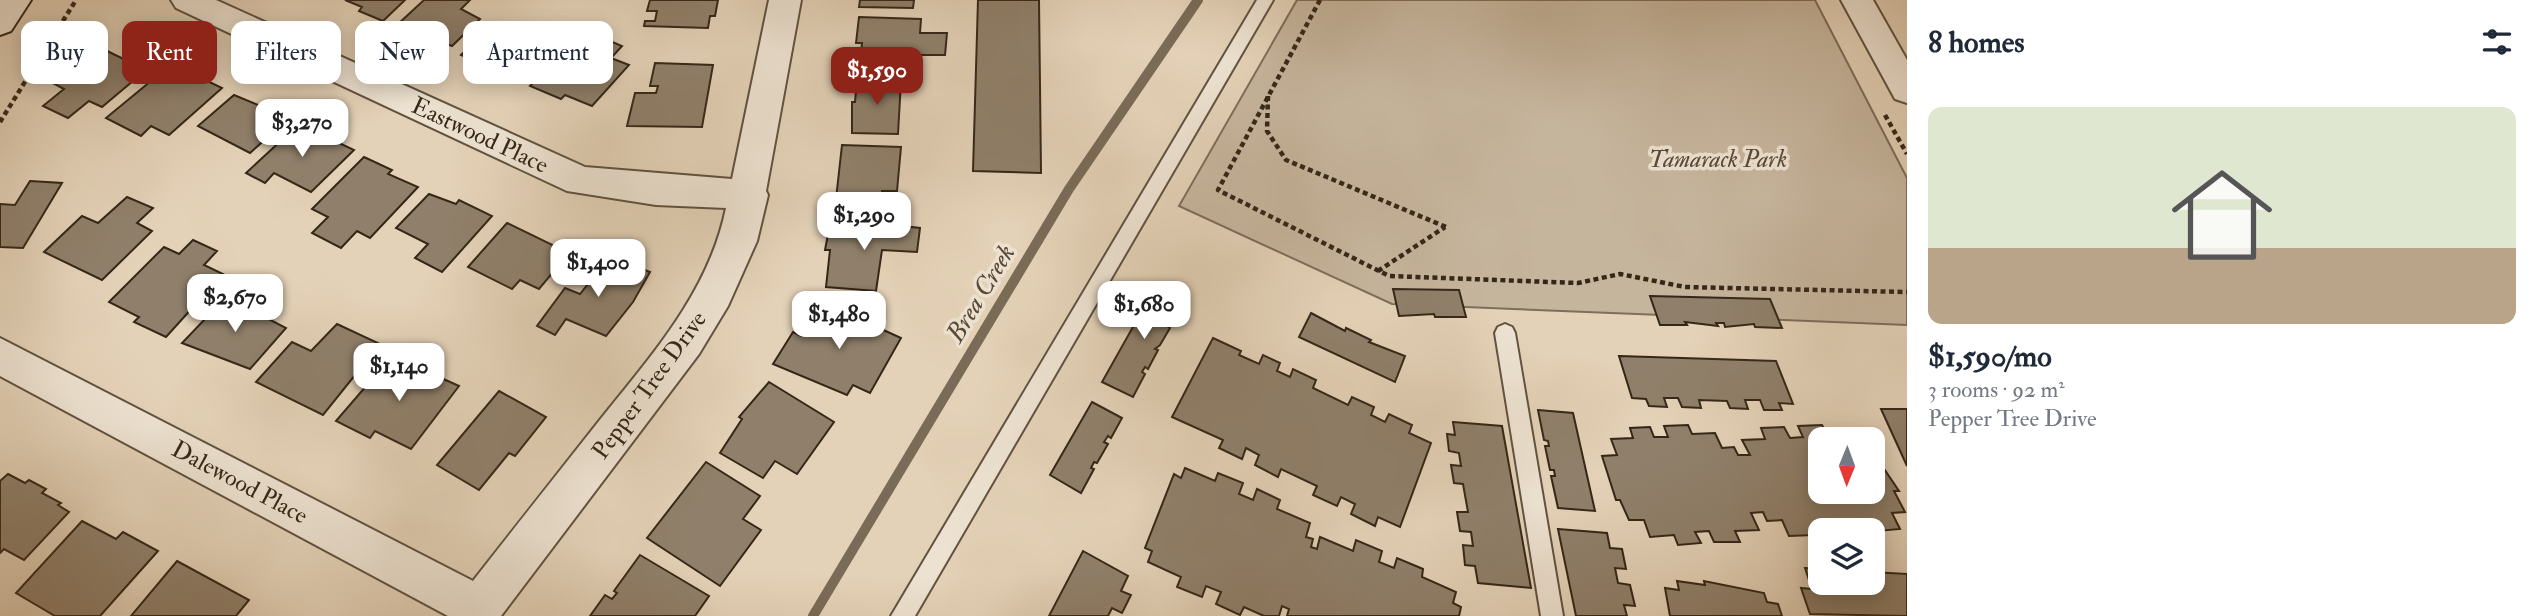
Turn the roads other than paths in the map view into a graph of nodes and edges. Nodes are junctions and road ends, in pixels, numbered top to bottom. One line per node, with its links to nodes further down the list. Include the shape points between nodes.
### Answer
1 (15, 0): 6 (street)
2 (187, 0): 8 (street, Eastwood Place, via 580,181)
3 (785, 0): 8 (street, Pepper Tree Drive)
4 (1265, 0): 12 (lane)
5 (1857, 0): 7 (street)
6 (0, 23)
7 (1907, 90)
8 (750, 195): 11 (street, Pepper Tree Drive, via 738,241 685,342)
9 (1505, 333): 13 (lane)
10 (0, 356): 11 (street, Dalewood Place)
11 (476, 612)
12 (901, 616)
13 (1552, 616)

